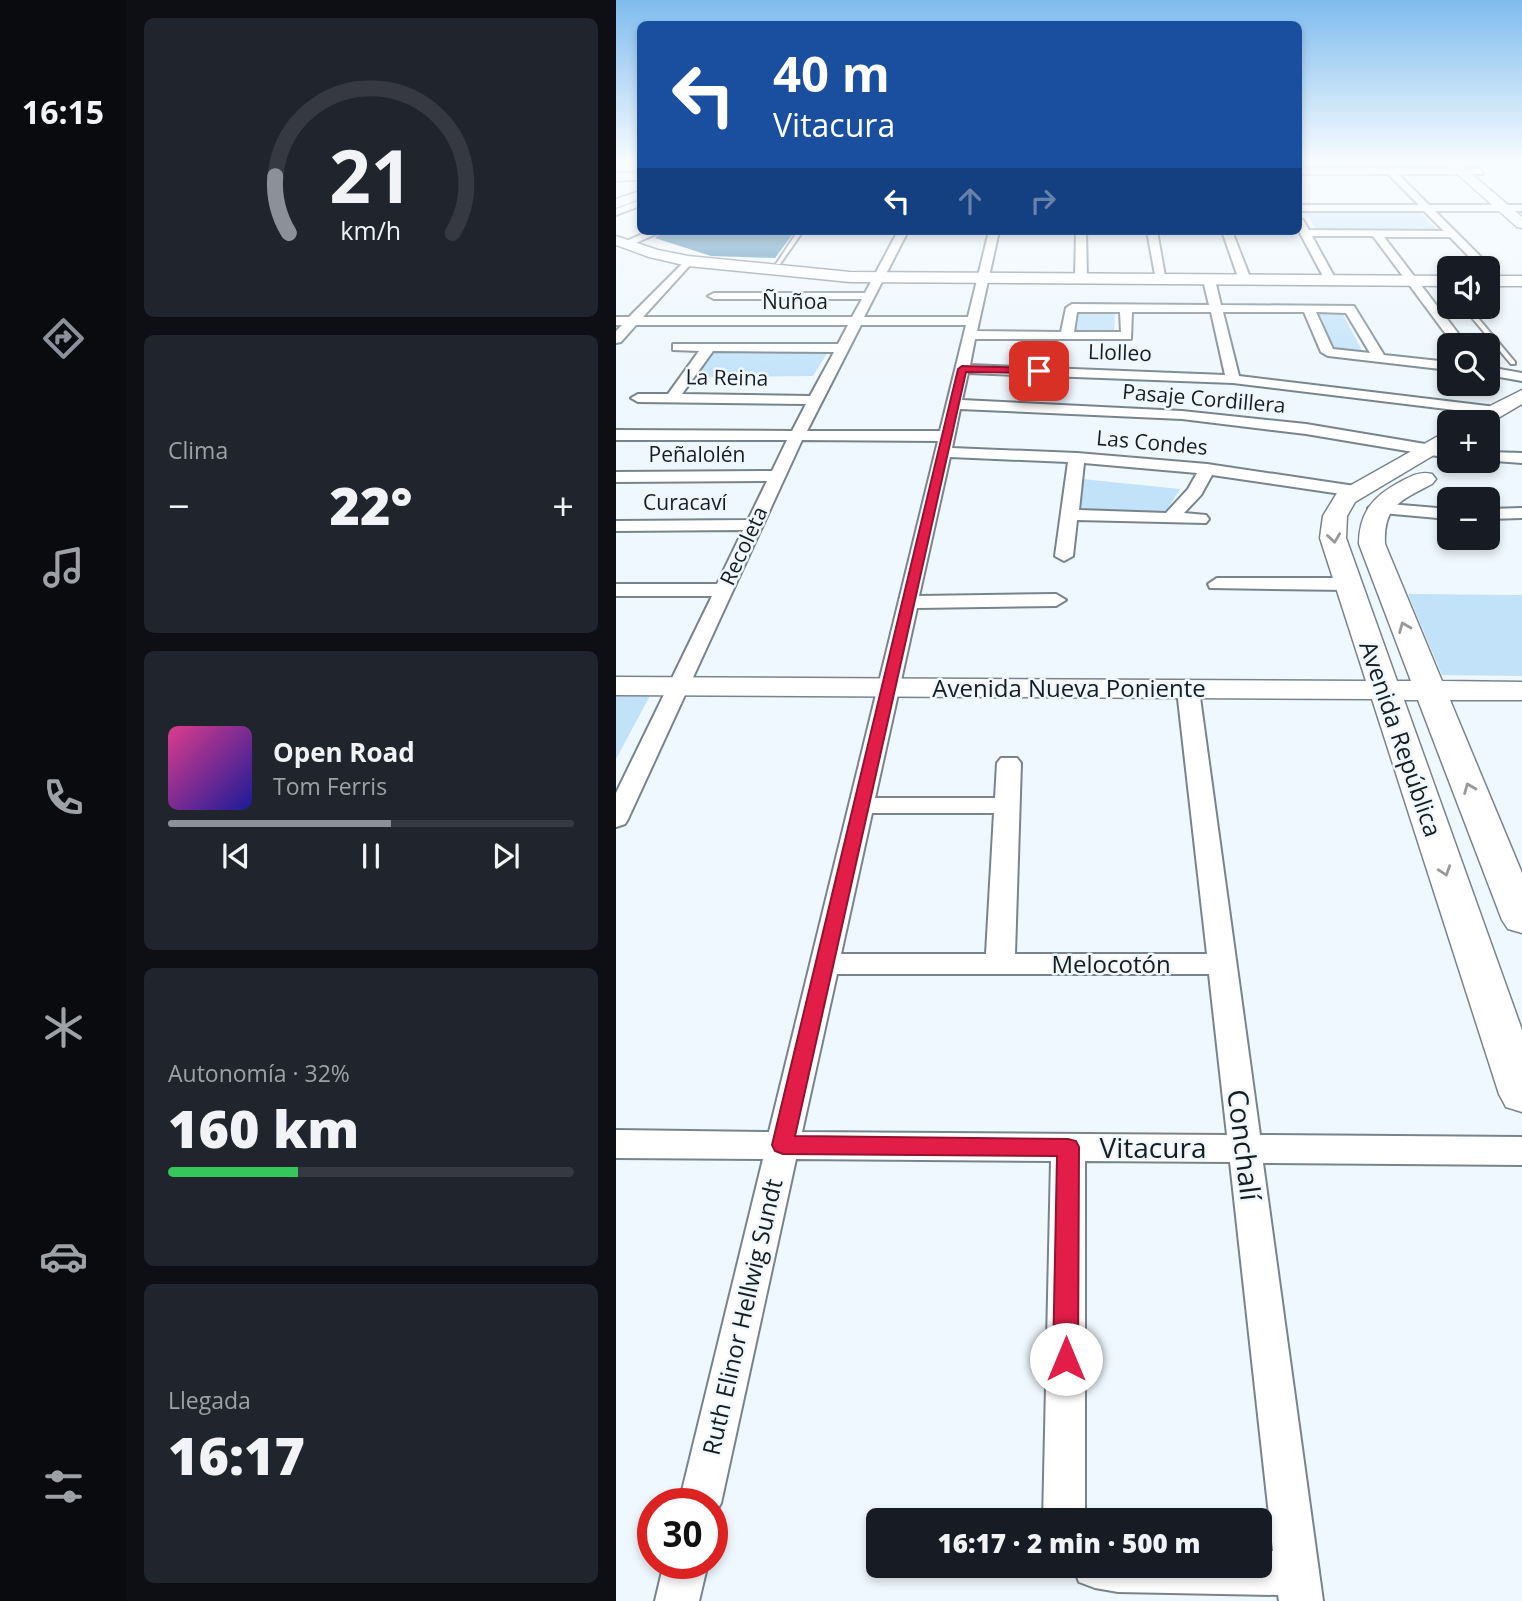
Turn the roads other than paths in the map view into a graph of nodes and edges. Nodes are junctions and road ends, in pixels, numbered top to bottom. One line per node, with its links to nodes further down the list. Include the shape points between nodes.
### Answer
1 (796, 238): 13 (lane)
2 (900, 238): 15 (street, Recoleta)
3 (992, 238): 16 (street, Ruth Elinor Hellwig Sundt)
4 (1081, 238): 17 (street)
5 (1153, 238): 18 (street)
6 (1229, 238): 20 (street)
7 (1308, 238): 21 (street)
8 (1380, 238): 22 (street)
9 (1456, 238): 11 (street)
10 (619, 240): 12 (street)
11 (1473, 256)
12 (688, 261): 15 (street); 32 (street)
13 (778, 263)
14 (1500, 277): 23 (street)
15 (880, 278): 16 (street); 26 (street, Recoleta)
16 (983, 280): 17 (street); 34 (street, Ruth Elinor Hellwig Sundt)
17 (1081, 280): 18 (street)
18 (1162, 280): 19 (street)
19 (1209, 280): 20 (street); 28 (street)
20 (1245, 280): 21 (street)
21 (1330, 280): 22 (street)
22 (1411, 280): 24 (street); 35 (street)
23 (1522, 281)
24 (1437, 282)
25 (714, 296): 26 (street)
26 (869, 296): 33 (street, Recoleta)
27 (1126, 309): 28 (street); 36 (street, via 1072,309); 36 (street, Ñuñoa, via 1126,336)
28 (1215, 309): 29 (street); 47 (street)
29 (1308, 309): 41 (street, via 1350,309); 41 (street, via 1328,352)
30 (1476, 319): 42 (lane)
31 (616, 321): 32 (street, Ñuñoa)
32 (632, 321): 33 (street, Ñuñoa); 37 (street)
33 (857, 321): 34 (street, Ñuñoa); 40 (street, Recoleta)
34 (972, 328): 36 (street, Ñuñoa); 44 (street, Ruth Elinor Hellwig Sundt)
35 (1452, 333)
36 (1067, 335)
37 (616, 339)
38 (678, 347): 39 (street)
39 (709, 347): 40 (street); 51 (street)
40 (843, 348): 52 (street, Recoleta)
41 (1379, 357): 43 (street)
42 (1513, 363)
43 (1437, 364)
44 (962, 369): 47 (street, Llolleo); 53 (street, Ruth Elinor Hellwig Sundt)
45 (1500, 373): 46 (street)
46 (1522, 377)
47 (1233, 379): 48 (street, Llolleo)
48 (1328, 390): 54 (street, Llolleo); 56 (street)
49 (1522, 396): 55 (street)
50 (638, 398): 51 (street, La Reina)
51 (672, 398): 52 (street, La Reina)
52 (815, 400): 58 (street, Recoleta)
53 (954, 404): 56 (street, Pasaje Cordillera); 59 (street, Ruth Elinor Hellwig Sundt)
54 (1488, 410)
55 (1498, 410)
56 (1311, 419): 60 (street, Pasaje Cordillera)
57 (616, 435): 58 (street, Las Condes)
58 (797, 435): 59 (street, Las Condes); 67 (street, Recoleta)
59 (945, 444): 63 (street, Las Condes); 85 (street, Ruth Elinor Hellwig Sundt)
60 (1437, 445)
61 (1437, 449): 69 (street, Avenida República)
62 (1500, 457): 64 (street)
63 (1077, 458): 65 (street, Las Condes); 74 (street)
64 (1522, 458)
65 (1207, 469): 69 (street, Las Condes); 75 (street)
66 (1437, 472): 70 (street)
67 (778, 476): 68 (street, Peñalolén); 77 (street, Recoleta)
68 (616, 477)
69 (1355, 491): 81 (street, Avenida República, one-way to 81, via 1339,507 1332,527)
70 (1377, 508): 71 (street); 91 (street, Avenida República, one-way to 70, via 1372,544)
71 (1437, 513)
72 (1522, 513): 73 (street)
73 (1500, 514)
74 (1069, 515): 75 (street); 79 (street)
75 (1171, 518): 76 (street)
76 (1200, 519)
77 (755, 525): 78 (street, Curacaví); 83 (street, Recoleta)
78 (616, 526)
79 (1063, 556)
80 (1217, 584): 81 (street)
81 (1347, 584): 90 (street, Avenida República)
82 (616, 590): 83 (street)
83 (724, 590): 87 (street, Recoleta)
84 (1056, 600): 85 (street)
85 (908, 602): 88 (street, Ruth Elinor Hellwig Sundt)
86 (616, 686): 87 (street, Avenida Nueva Poniente)
87 (678, 687): 88 (street, Avenida Nueva Poniente); 96 (street, Recoleta)
88 (888, 688): 89 (street, Avenida Nueva Poniente); 95 (street, Ruth Elinor Hellwig Sundt)
89 (1188, 690): 90 (street, Avenida Nueva Poniente); 99 (street, Conchalí)
90 (1383, 690): 91 (street, Avenida Nueva Poniente); 101 (street, Avenida República, one-way to 101)
91 (1429, 691): 92 (street, Avenida Nueva Poniente); 97 (street, Avenida República, one-way to 91)
92 (1522, 691)
93 (1009, 763): 94 (street)
94 (1006, 805): 95 (street); 100 (street)
95 (861, 806): 98 (street, Ruth Elinor Hellwig Sundt)
96 (616, 819)
97 (1522, 920)
98 (824, 964): 100 (street, Melocotón); 103 (street, Ruth Elinor Hellwig Sundt)
99 (1222, 964): 100 (street, Melocotón); 105 (street, Conchalí)
100 (1000, 965)
101 (1522, 1094)
102 (616, 1144): 103 (street, Vitacura)
103 (783, 1145): 104 (street, Vitacura); 107 (street, Ruth Elinor Hellwig Sundt)
104 (1068, 1147): 105 (street, Vitacura); 108 (street)
105 (1245, 1149): 106 (street, Vitacura); 111 (street, Conchalí)
106 (1522, 1151)
107 (703, 1488)
108 (1064, 1508)
109 (1203, 1578): 111 (street)
110 (682, 1579): 112 (street)
111 (1299, 1587)
112 (677, 1601)

